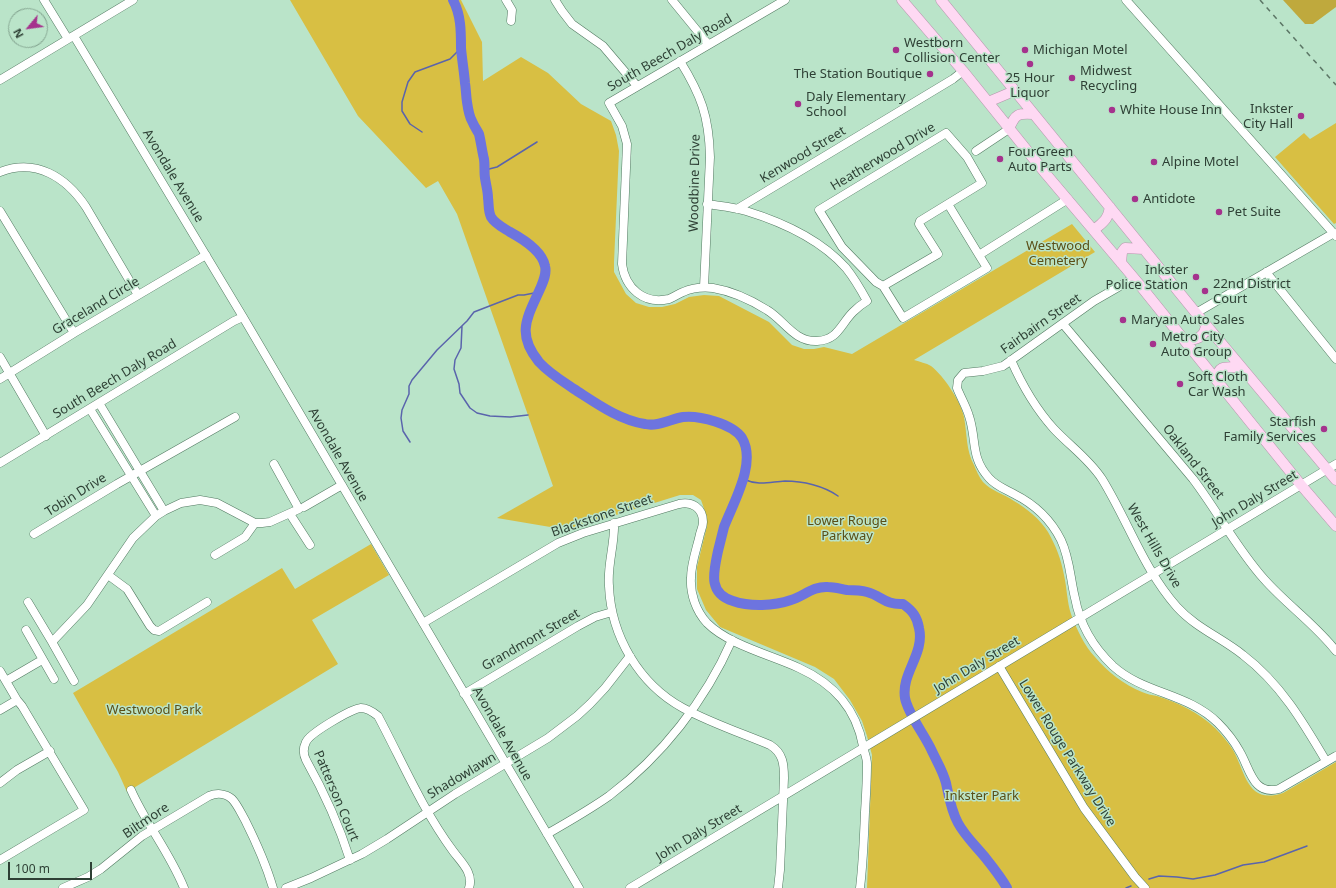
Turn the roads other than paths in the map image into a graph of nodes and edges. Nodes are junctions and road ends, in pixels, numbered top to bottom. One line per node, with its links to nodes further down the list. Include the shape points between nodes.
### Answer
1 (44, 0): 12 (street, Avondale Avenue)
2 (133, 0): 12 (street)
3 (506, 0): 11 (street, via 512,10)
4 (555, 0): 17 (street, via 572,24 604,46)
5 (672, 0): 13 (street)
6 (785, 0): 10 (street, South Beech Daly Road)
7 (902, 0): 15 (main road)
8 (941, 0): 18 (main road)
9 (1126, 0): 31 (street)
10 (773, 3): 13 (street, South Beech Daly Road)
11 (511, 21)
12 (71, 38): 16 (street); 33 (street, Avondale Avenue)
13 (708, 44): 14 (street, South Beech Daly Road)
14 (680, 61): 17 (street, South Beech Daly Road); 25 (street, Woodbine Drive, via 699,95 708,124 710,157)
15 (964, 71): 19 (main road); 28 (street, Kenwood Street)
16 (0, 80)
17 (637, 86): 39 (street, South Beech Daly Road, via 609,103 622,126 627,144 623,272 637,293 656,300)
18 (1014, 91): 19 (main road); 20 (main road)
19 (988, 102): 21 (main road)
20 (1033, 114): 21 (main road, via 1019,114 1013,119); 27 (main road)
21 (1009, 129): 22 (street); 24 (main road)
22 (976, 152)
23 (0, 172): 40 (street, via 29,167 50,173 68,185 86,206)
24 (1068, 199): 30 (main road); 34 (street)
25 (707, 204): 28 (street); 39 (street, Woodbine Drive)
26 (948, 204): 34 (street); 38 (street, Heatherwood Drive, via 919,224 938,254); 38 (street, Heatherwood Drive, via 982,183 967,157 946,133 819,210 845,250)
27 (1110, 207): 30 (main road, via 1106,220); 32 (main road)
28 (737, 209): 39 (street, via 780,224 819,245 846,268 868,301 852,312 834,336 811,341 796,336 776,316 756,304 726,292)
29 (0, 210): 45 (street)
30 (1094, 230): 35 (main road)
31 (1335, 235): 36 (street)
32 (1144, 249): 35 (main road, via 1125,248); 41 (main road)
33 (206, 255): 40 (street, Graceland Circle); 42 (street, Avondale Avenue)
34 (979, 255): 38 (street, Heatherwood Drive, via 987,268 903,318)
35 (1121, 263): 37 (main road)
36 (1266, 272): 41 (street); 48 (street)
37 (1134, 278): 43 (street, Fairbairn Street); 46 (main road)
38 (883, 286)
39 (704, 288)
40 (138, 295): 45 (street, Graceland Circle)
41 (1196, 313): 44 (main road)
42 (243, 316): 54 (street, South Beech Daly Road); 64 (street, Avondale Avenue)
43 (1063, 324): 49 (street, Fairbairn Street); 73 (street, Oakland Street, via 1193,479)
44 (1206, 325): 46 (main road, via 1201,337); 50 (main road)
45 (74, 333): 51 (street, Graceland Circle)
46 (1184, 340): 53 (main road)
47 (0, 357): 51 (street)
48 (1336, 359)
49 (1011, 360): 77 (street, West Hills Drive, via 1038,410 1102,479); 82 (street, Fairbairn Street, via 1003,366 964,373 957,383 957,388 969,416 975,455 989,479 1031,504 1055,529 1068,560)
50 (1242, 368): 53 (main road, via 1223,368 1219,373); 60 (main road)
51 (10, 373): 52 (street, Graceland Circle); 57 (street)
52 (0, 379)
53 (1219, 384): 65 (main road)
54 (99, 403): 55 (street, South Beech Daly Road); 61 (street)
55 (90, 409): 57 (street, South Beech Daly Road); 62 (street)
56 (235, 417): 61 (street, Tobin Drive)
57 (46, 436): 58 (street, South Beech Daly Road)
58 (0, 463)
59 (274, 464): 68 (street, via 299,509)
60 (1332, 466): 63 (main road); 65 (street, John Daly Street)
61 (140, 471): 62 (street, Tobin Drive); 67 (street)
62 (131, 476): 69 (street); 74 (street, Tobin Drive)
63 (1336, 480)
64 (342, 485): 66 (street); 83 (street, Avondale Avenue)
65 (1301, 485): 72 (main road); 73 (street, John Daly Street)
66 (304, 506)
67 (164, 511): 69 (street); 70 (street, via 190,500 204,500 217,503)
68 (290, 514): 70 (street, via 270,522); 75 (street)
69 (156, 516): 78 (street, via 133,538)
70 (255, 523): 76 (street, via 245,536)
71 (614, 523): 81 (street, via 608,574); 83 (street, Blackstone Street, via 547,548); 85 (street, Blackstone Street, via 683,503 698,508 703,520 691,572 693,597 707,622)
72 (1336, 526)
73 (1228, 529): 77 (street, John Daly Street); 87 (street, Oakland Street, via 1264,580)
74 (34, 534)
75 (310, 545)
76 (215, 555)
77 (1154, 574): 82 (street, John Daly Street); 102 (street, West Hills Drive, via 1185,615 1243,654 1272,681 1294,709)
78 (108, 575): 80 (street, via 127,589 154,630 159,631); 86 (street, via 87,605)
79 (28, 602): 86 (street)
80 (207, 602)
81 (612, 612): 88 (street); 95 (street, Grandmont Street, via 578,626)
82 (1080, 618): 90 (street, John Daly Street); 102 (street, via 1095,646 1120,672 1144,686 1190,703 1217,722 1235,744 1253,780 1260,787 1269,790 1279,789)
83 (423, 623): 95 (street, Avondale Avenue)
84 (26, 630): 89 (street)
85 (732, 640): 98 (street, via 714,676); 99 (street, via 800,668 833,689 853,714 860,730)
86 (52, 642): 94 (street)
87 (1336, 650)
88 (630, 656): 98 (street, via 642,674 657,689); 103 (street, Shadowlawn, via 605,688 577,716 548,738)
89 (42, 660): 92 (street); 93 (street)
90 (999, 666): 99 (street, John Daly Street); 121 (street, Lower Rouge Parkway Drive, via 1084,808)
91 (0, 671): 93 (street)
92 (54, 680)
93 (6, 681): 96 (street)
94 (74, 681)
95 (464, 694): 103 (street, Avondale Avenue)
96 (17, 700): 97 (street); 100 (street)
97 (0, 710)
98 (691, 711): 106 (street, via 776,749 784,764); 109 (street, via 660,749 628,780 594,806)
99 (863, 747): 106 (street, John Daly Street); 120 (street, via 867,762 867,781)
100 (50, 751): 104 (street); 110 (street, via 84,810)
101 (1336, 756): 102 (street)
102 (1326, 762)
103 (505, 764): 107 (street, Shadowlawn); 109 (street, Avondale Avenue)
104 (0, 783)
105 (131, 790): 108 (street)
106 (783, 796): 118 (street, John Daly Street); 119 (street)
107 (428, 811): 111 (street, Shadowlawn); 111 (street, Patterson Court, via 378,716 374,713 361,708 351,711 311,735 305,744 304,756 334,816); 116 (street, Patterson Court, via 470,876)
108 (153, 829): 112 (street, Biltmore, via 101,869); 113 (street); 114 (street, Biltmore, via 209,796 225,795 234,801 246,823 265,863)
109 (547, 834): 117 (street, Avondale Avenue)
110 (0, 860)
111 (350, 860): 115 (street, Shadowlawn)
112 (63, 888)
113 (184, 888)
114 (273, 888)
115 (286, 888)
116 (469, 888)
117 (578, 888)
118 (630, 888)
119 (778, 888)
120 (860, 888)
121 (1145, 888)

